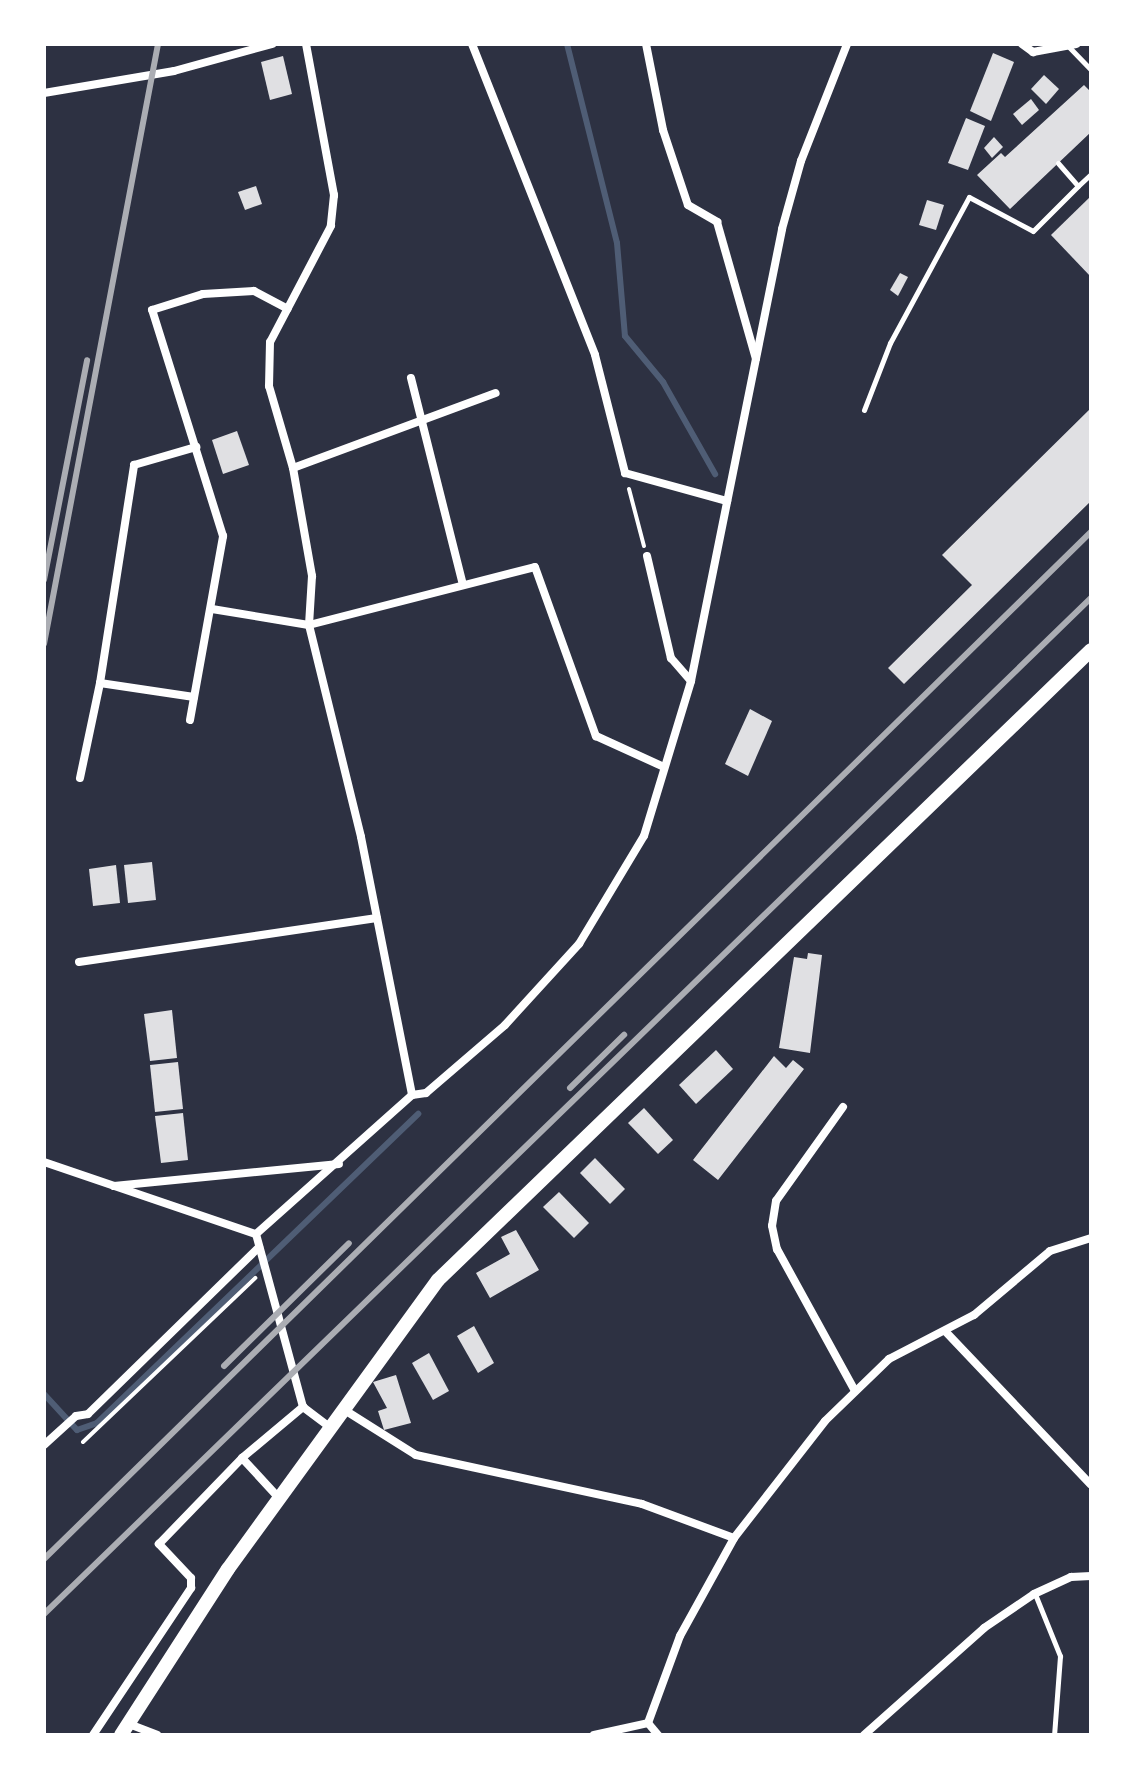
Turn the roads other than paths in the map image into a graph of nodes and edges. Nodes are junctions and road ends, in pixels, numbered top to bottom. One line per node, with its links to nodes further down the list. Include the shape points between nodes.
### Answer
1 (272, 44): 9 (street, via 174,71)
2 (306, 44): 13 (street, via 333,211 331,226)
3 (472, 44): 21 (street, via 595,355 625,473)
4 (646, 44): 14 (street, via 663,130 688,205 717,222)
5 (847, 44): 14 (street, via 801,161)
6 (1022, 44): 7 (street, via 1033,52)
7 (1073, 46): 8 (lane)
8 (1091, 70)
9 (44, 93)
10 (1058, 163): 12 (lane)
11 (1091, 174): 12 (lane)
12 (1078, 186): 17 (lane, via 1033,231 969,197 890,343)
13 (288, 309): 19 (street, via 254,291 203,294 152,310); 20 (street, via 270,342 269,386)
14 (756, 359): 21 (street)
15 (411, 378): 18 (street)
16 (496, 393): 18 (street)
17 (864, 410)
18 (420, 423): 20 (street); 23 (street)
19 (196, 447): 24 (street, via 223,536); 28 (street, via 134,465)
20 (293, 468): 25 (street, via 312,576)
21 (727, 501): 27 (street)
22 (647, 556): 27 (street, via 671,658)
23 (463, 585): 25 (street); 31 (street, via 535,567 596,736)
24 (212, 609): 25 (street); 29 (street)
25 (309, 625): 33 (street)
26 (1091, 650): 46 (street, via 438,1280)
27 (691, 681): 31 (street)
28 (100, 683): 29 (street); 32 (street)
29 (194, 697): 30 (street)
30 (190, 720)
31 (664, 767): 35 (street, via 644,836 579,944 505,1025 426,1093)
32 (80, 778)
33 (377, 918): 34 (street); 35 (street)
34 (79, 962)
35 (412, 1095): 38 (street)
36 (843, 1107): 44 (street, via 776,1201 772,1226 777,1249)
37 (44, 1162): 39 (street)
38 (340, 1164): 39 (street); 40 (street)
39 (114, 1186): 40 (street)
40 (256, 1234): 42 (street)
41 (1091, 1238): 43 (street, via 1050,1251 974,1315)
42 (259, 1247): 45 (street); 48 (street, via 88,1414 76,1416)
43 (945, 1331): 44 (street, via 889,1359); 50 (street)
44 (854, 1389): 52 (street)
45 (303, 1407): 47 (street); 49 (street)
46 (341, 1408): 47 (street); 52 (street, via 416,1455 642,1504)
47 (328, 1426): 51 (street)
48 (44, 1445)
49 (242, 1458): 51 (street); 57 (street, via 159,1544 191,1578 191,1588)
50 (1091, 1485)
51 (278, 1497): 56 (street)
52 (734, 1538): 55 (street, via 680,1636)
53 (1091, 1576): 54 (street, via 1071,1577)
54 (1034, 1594): 61 (street, via 925,1677); 62 (lane, via 1060,1656)
55 (648, 1723): 59 (street); 60 (street)
56 (125, 1730): 58 (street)
57 (93, 1735)
58 (157, 1735)
59 (594, 1735)
60 (658, 1735)
61 (864, 1735)
62 (1054, 1735)

